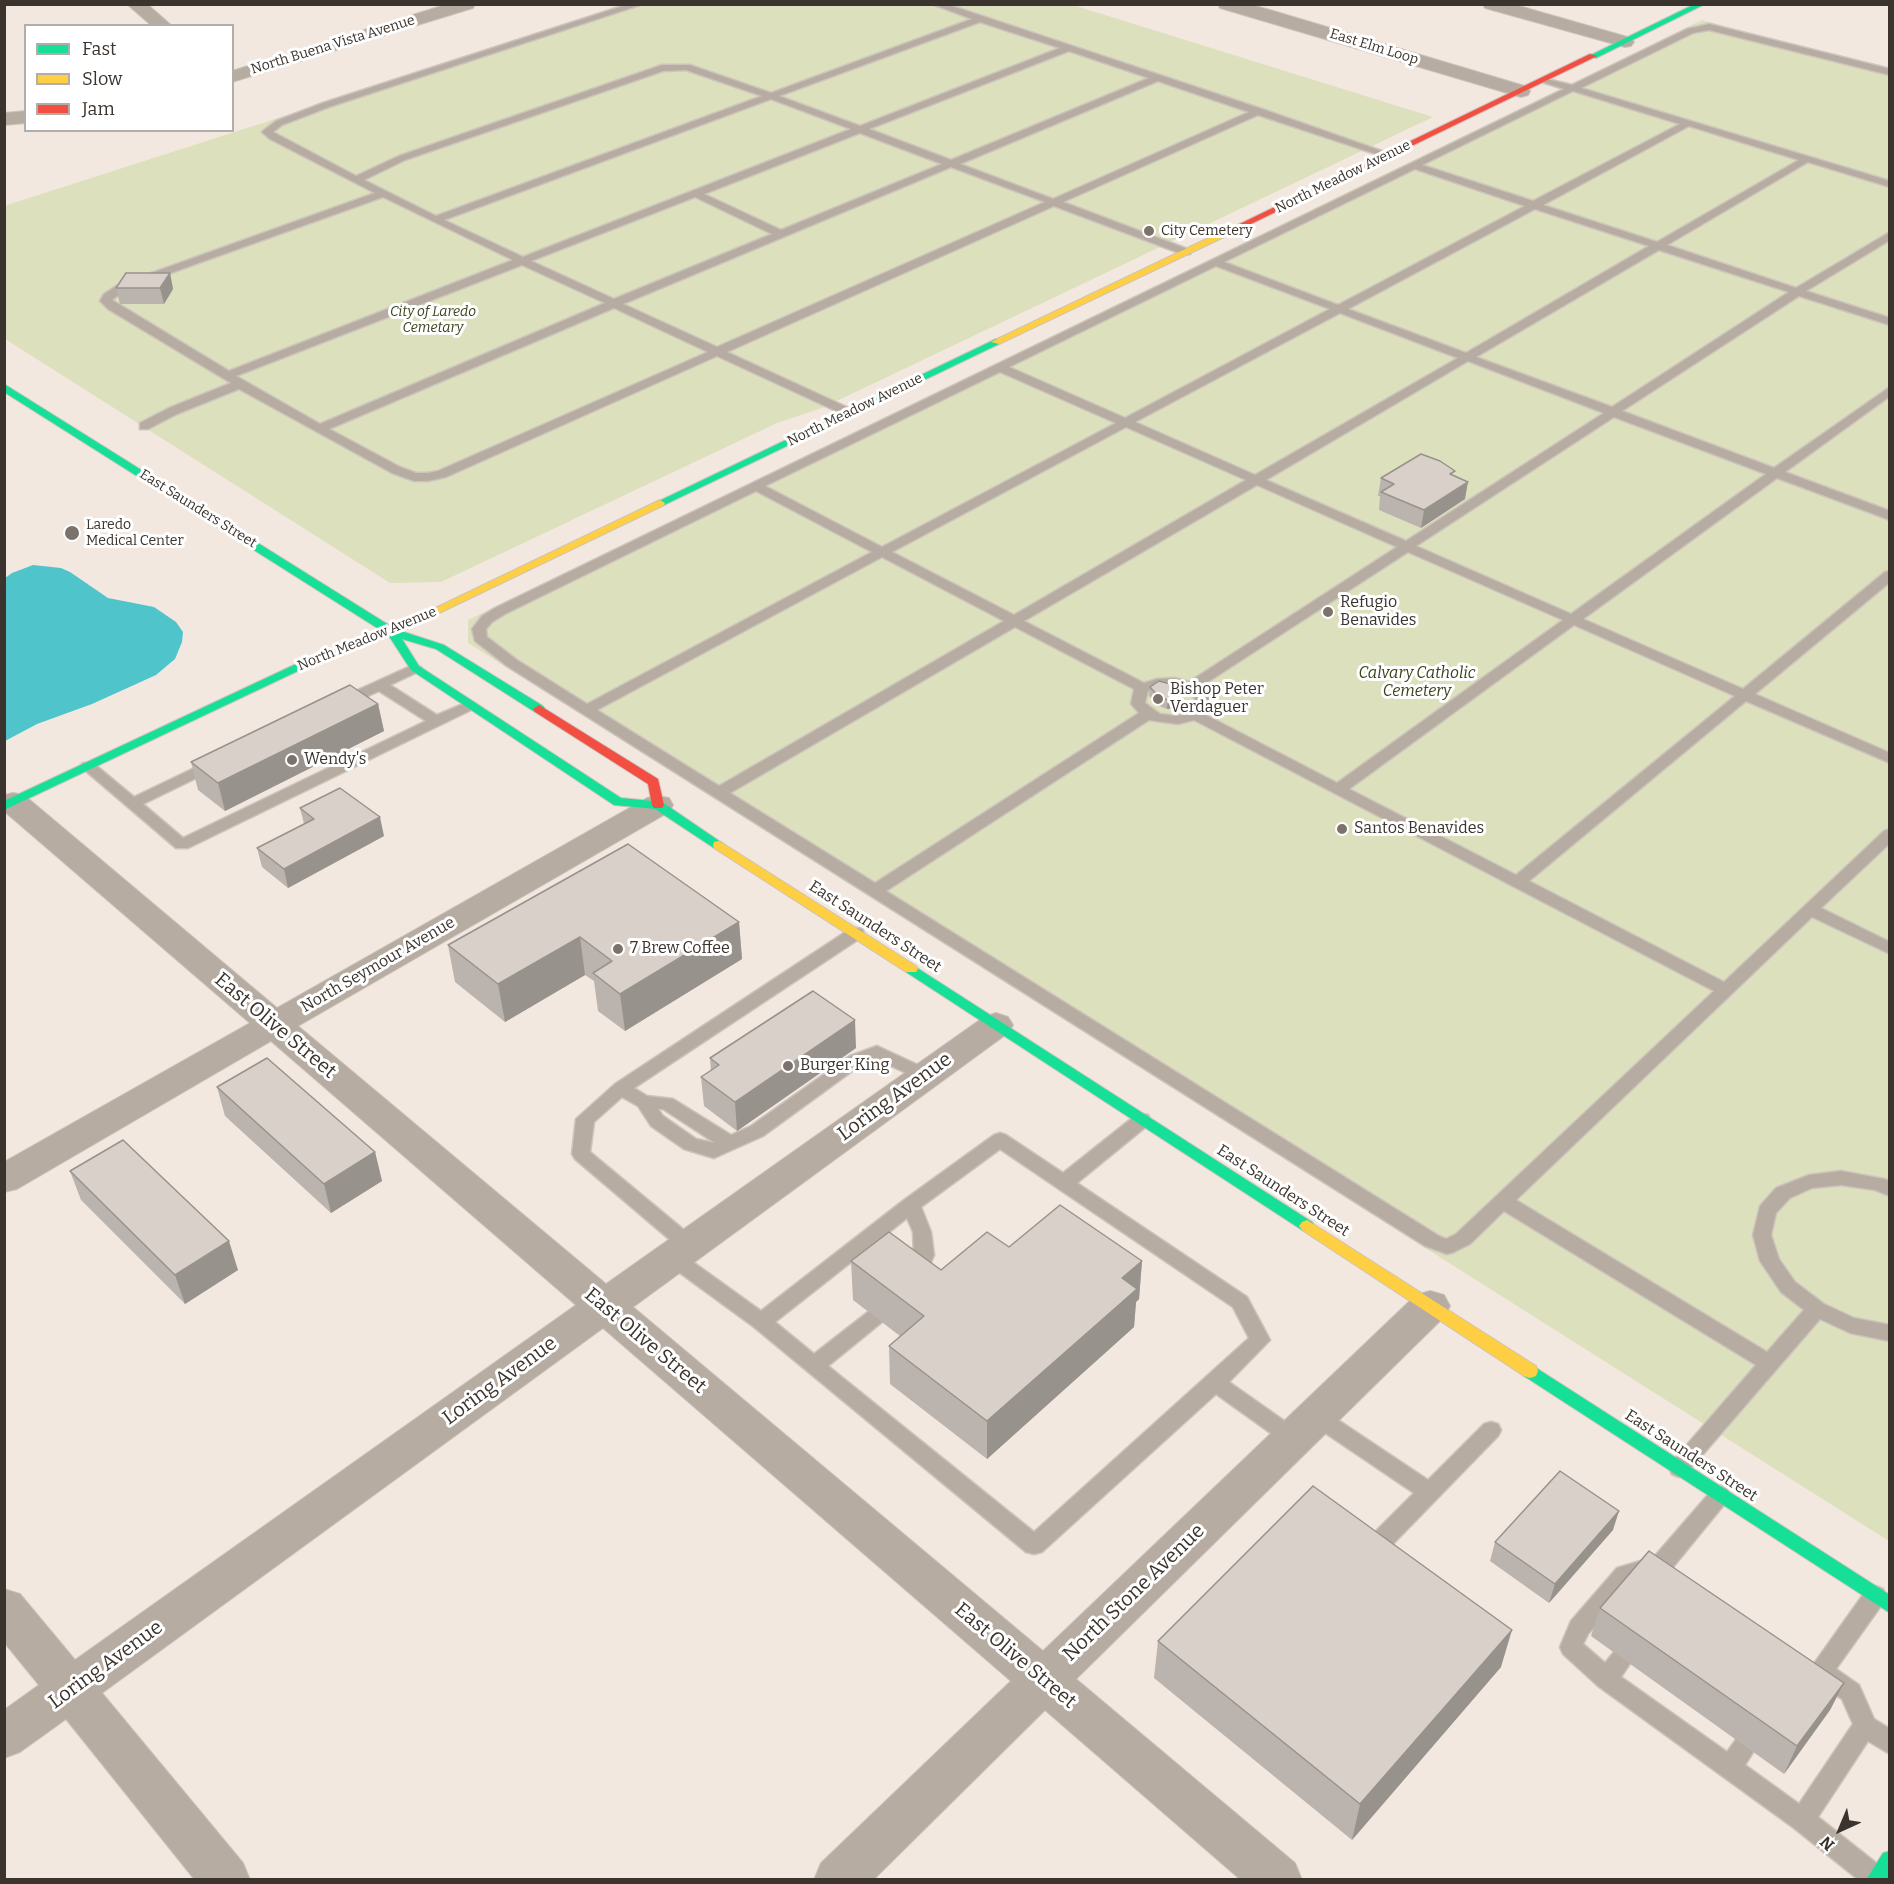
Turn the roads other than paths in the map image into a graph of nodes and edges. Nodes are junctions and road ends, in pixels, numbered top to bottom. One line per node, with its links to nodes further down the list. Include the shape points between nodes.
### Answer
1 (135, 4): 11 (street)
2 (401, 4): 9 (street)
3 (467, 4): 9 (street, North Buena Vista Avenue)
4 (639, 4): 30 (lane, via 326,105 279,123 267,132)
5 (936, 4): 10 (lane)
6 (1226, 4): 19 (street, East Elm Loop)
7 (1491, 4): 12 (street)
8 (1702, 4): 12 (main road, North Meadow Avenue)
9 (424, 17): 15 (street, North Buena Vista Avenue)
10 (979, 19): 13 (lane); 20 (lane)
11 (161, 24)
12 (1625, 42): 17 (main road, North Meadow Avenue)
13 (1067, 49): 16 (lane); 25 (lane)
14 (1890, 72): 18 (lane, via 1709,27 1690,31)
15 (234, 75)
16 (1157, 78): 21 (lane); 28 (lane)
17 (1545, 80): 18 (lane); 19 (main road, North Meadow Avenue)
18 (1572, 88): 24 (lane); 29 (lane)
19 (1521, 91): 26 (main road, North Meadow Avenue)
20 (771, 96): 25 (lane); 30 (lane, via 687,66 662,68 411,155); 36 (lane)
21 (1259, 111): 26 (lane); 34 (lane)
22 (24, 117): 23 (street)
23 (4, 120)
24 (1688, 123): 27 (lane); 35 (lane)
25 (860, 129): 28 (lane); 32 (lane)
26 (1388, 155): 40 (main road, North Meadow Avenue)
27 (1808, 159): 31 (lane); 39 (lane)
28 (952, 164): 34 (lane); 37 (lane)
29 (1412, 165): 35 (lane); 42 (lane)
30 (355, 180): 33 (lane)
31 (1890, 184)
32 (695, 193): 37 (lane); 41 (lane)
33 (382, 194): 36 (lane); 50 (lane, via 122,287 108,296 106,301 112,307)
34 (1054, 202): 40 (lane); 47 (lane)
35 (1533, 205): 39 (lane); 45 (lane)
36 (435, 220): 41 (lane)
37 (782, 235): 44 (lane)
38 (1890, 235): 43 (lane)
39 (1658, 246): 43 (lane); 48 (lane)
40 (1186, 252): 55 (main road, North Meadow Avenue)
41 (522, 260): 44 (lane); 50 (lane)
42 (1214, 262): 45 (lane); 49 (lane)
43 (1797, 292): 46 (lane); 54 (lane)
44 (616, 304): 47 (lane); 58 (lane)
45 (1339, 309): 48 (lane); 56 (lane)
46 (1890, 322)
47 (718, 352): 55 (lane); 58 (lane, via 428,477 396,470)
48 (1467, 357): 54 (lane); 60 (lane)
49 (999, 367): 56 (lane); 61 (lane)
50 (228, 375): 51 (lane)
51 (240, 384): 57 (lane); 58 (lane)
52 (4, 387): 68 (main road, East Saunders Street)
53 (1890, 390): 59 (lane)
54 (1614, 412): 59 (lane); 63 (lane)
55 (849, 413): 68 (main road, North Meadow Avenue)
56 (1125, 423): 60 (lane); 64 (lane)
57 (144, 426)
58 (321, 428)
59 (1774, 473): 62 (lane); 66 (lane)
60 (1256, 480): 63 (lane); 67 (lane)
61 (755, 486): 64 (lane); 75 (lane, via 500,611 478,629 489,647)
62 (1890, 516)
63 (1406, 546): 66 (lane); 71 (lane)
64 (882, 552): 67 (lane); 75 (lane)
65 (1890, 575): 73 (lane)
66 (1573, 620): 73 (lane); 83 (lane)
67 (1014, 622): 72 (lane); 84 (lane)
68 (392, 632): 69 (main road, East Saunders Street); 82 (main road, North Meadow Avenue, via 298,667); 87 (main road, East Saunders Street, via 440,646 654,782)
69 (415, 668): 70 (lane); 74 (main road, East Saunders Street)
70 (380, 685): 76 (lane); 79 (lane)
71 (1191, 687): 72 (lane, via 1166,682); 78 (lane, via 1203,704)
72 (1143, 688): 77 (lane, via 1137,704)
73 (1744, 695): 81 (lane); 89 (lane)
74 (470, 705): 79 (lane); 87 (main road, East Saunders Street, via 618,802)
75 (586, 710): 84 (lane)
76 (327, 711)
77 (1148, 714): 78 (lane, via 1167,720); 90 (lane)
78 (1195, 715): 83 (lane)
79 (436, 721): 85 (lane, via 182,845)
80 (230, 757): 85 (lane)
81 (1890, 759)
82 (88, 766): 85 (lane); 86 (main road, North Meadow Avenue)
83 (1338, 789): 89 (lane)
84 (719, 793): 90 (lane)
85 (134, 803)
86 (9, 804): 96 (street, East Olive Street)
87 (658, 805): 92 (main road, East Saunders Street); 96 (street, North Seymour Avenue)
88 (1890, 834): 91 (lane)
89 (1518, 882): 94 (lane)
90 (874, 891): 103 (lane, via 1432,1241 1447,1247 1463,1239)
91 (1810, 909): 93 (lane); 94 (lane)
92 (856, 933): 95 (main road, East Saunders Street); 98 (lane)
93 (1890, 949)
94 (1725, 990): 103 (lane)
95 (996, 1024): 97 (street, Loring Avenue); 99 (main road, East Saunders Street)
96 (274, 1025): 100 (street, North Seymour Avenue); 107 (street, East Olive Street)
97 (925, 1075): 98 (lane, via 877,1052 856,1060 757,1131 714,1151 690,1144 657,1121 644,1102); 105 (street, Loring Avenue)
98 (621, 1088): 105 (lane, via 585,1119 581,1154)
99 (1142, 1120): 101 (lane); 108 (main road, East Saunders Street)
100 (4, 1179)
101 (1065, 1182): 104 (lane, via 1000,1140); 115 (lane, via 1240,1302 1260,1340)
102 (1890, 1189): 109 (lane, via 1841,1179 1809,1182 1784,1193 1767,1211 1762,1235 1770,1261 1788,1287)
103 (1503, 1201): 113 (lane)
104 (911, 1205): 106 (lane, via 922,1232 924,1255); 111 (lane)
105 (681, 1251): 107 (street, Loring Avenue); 111 (lane)
106 (912, 1286)
107 (604, 1306): 128 (street, East Olive Street); 130 (street, Loring Avenue)
108 (1430, 1306): 116 (street, North Stone Avenue); 118 (main road, East Saunders Street)
109 (1817, 1309): 112 (lane, via 1850,1325); 113 (lane)
110 (875, 1317): 114 (lane)
111 (761, 1322): 114 (lane)
112 (1890, 1333)
113 (1770, 1364): 118 (lane)
114 (815, 1365): 115 (lane, via 1034,1545)
115 (1215, 1383): 116 (lane)
116 (1305, 1427): 119 (lane); 128 (street, North Stone Avenue)
117 (1491, 1430): 119 (lane)
118 (1679, 1468): 120 (main road, East Saunders Street)
119 (1429, 1492): 121 (lane)
120 (1720, 1495): 122 (main road, East Saunders Street); 127 (lane, via 1669,1570 1625,1575 1579,1628 1571,1647)
121 (1385, 1537)
122 (1882, 1601): 126 (lane)
123 (4, 1608): 130 (street)
124 (1622, 1659): 127 (lane)
125 (1801, 1659): 126 (lane)
126 (1821, 1672): 129 (lane); 131 (lane, via 1851,1692)
127 (1606, 1678): 135 (lane)
128 (1044, 1681): 139 (street, North Stone Avenue); 140 (street, East Olive Street)
129 (1792, 1685)
130 (71, 1689): 132 (street, Loring Avenue); 138 (street)
131 (1865, 1726): 133 (lane); 136 (lane)
132 (4, 1737)
133 (1890, 1743)
134 (1745, 1746): 135 (lane)
135 (1729, 1768): 136 (lane)
136 (1802, 1820): 137 (lane)
137 (1881, 1872)
138 (226, 1880)
139 (838, 1880)
140 (1278, 1880)

